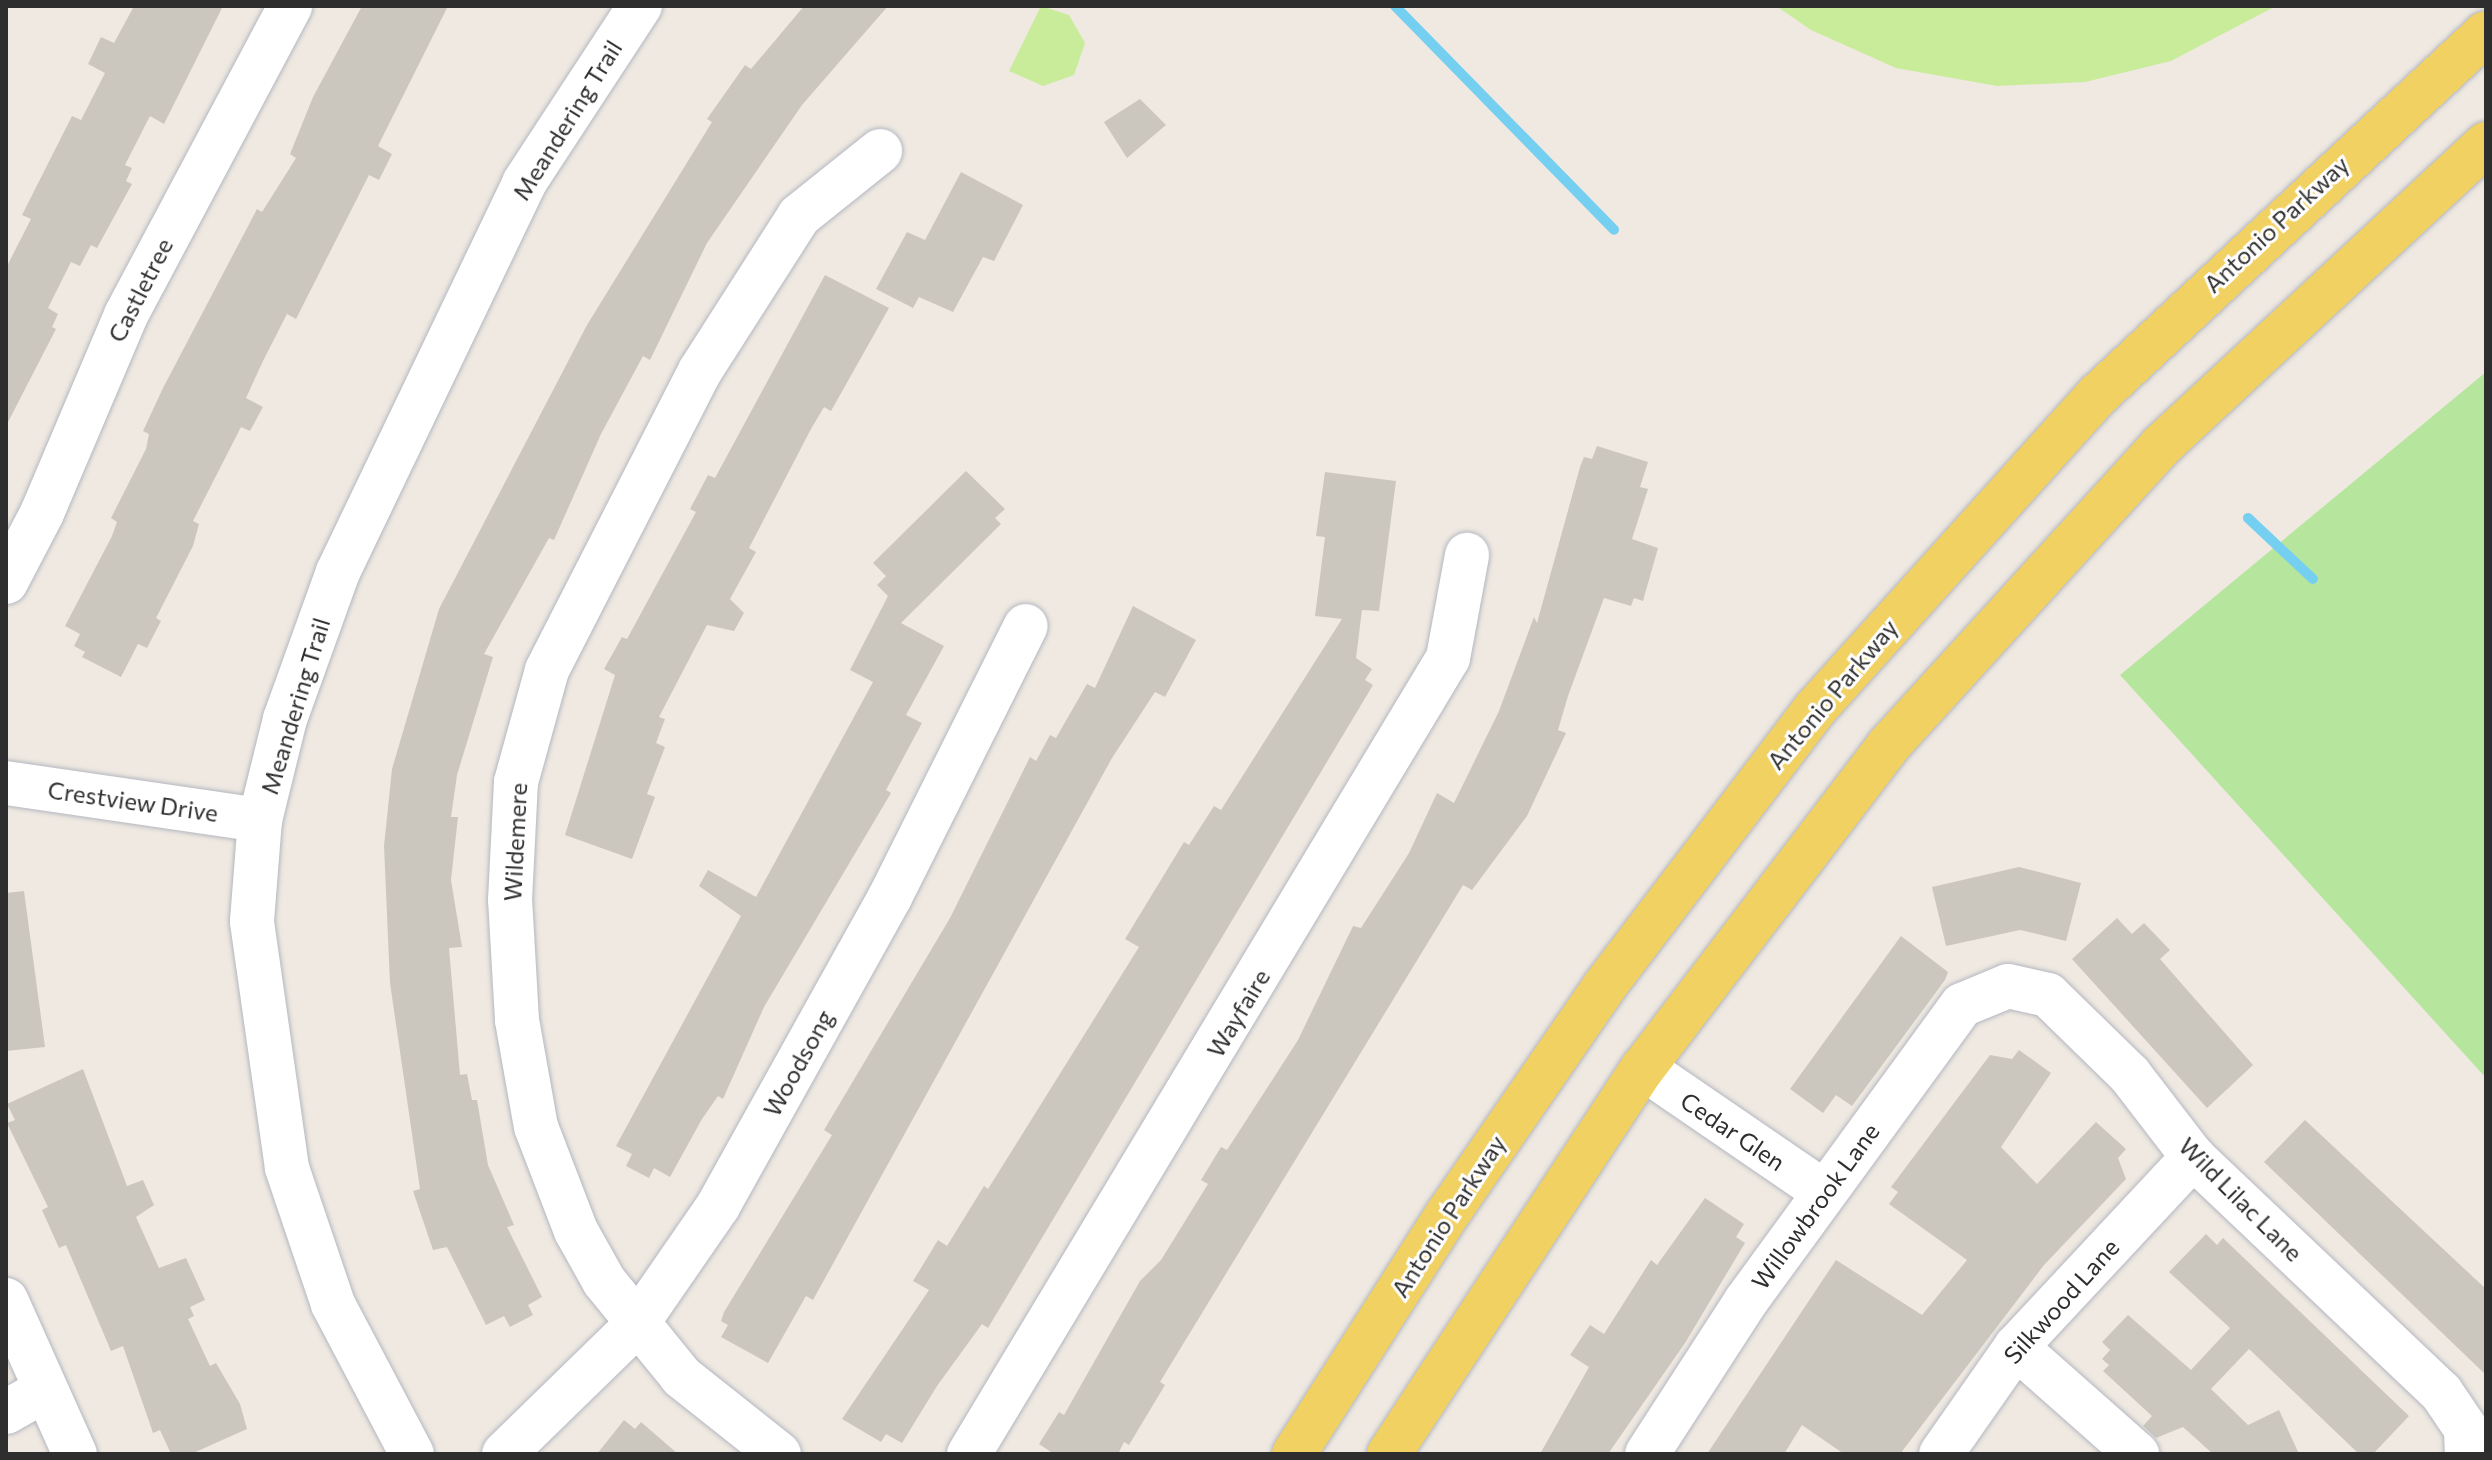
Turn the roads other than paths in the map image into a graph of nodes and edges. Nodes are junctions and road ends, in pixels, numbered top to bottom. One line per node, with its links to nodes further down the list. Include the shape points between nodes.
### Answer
1 (290, 6): 7 (street, Castletree, via 126,315 42,513)
2 (640, 6): 10 (street, Meandering Trail, via 524,183 345,559 285,719)
3 (2486, 33): 26 (main road, Antonio Parkway, via 2099,394 1815,709 1604,987 1449,1212)
4 (2486, 144): 12 (main road, via 2161,446 1888,746)
5 (880, 151): 16 (street, Wildemere, via 799,216 700,371 547,670 516,782 510,900 515,990 536,1127 576,1231)
6 (1467, 555): 25 (street, Wayfaire, via 1448,658)
7 (6, 582)
8 (1026, 626): 16 (street, Woodsong, via 890,897 718,1206)
9 (6, 783): 10 (street, Crestview Drive)
10 (260, 820): 22 (street, Meandering Trail, via 252,921 287,1168 333,1304)
11 (2008, 986): 13 (street, Wild Lilac Lane, via 2048,995 2130,1075); 14 (street, Willowbrook Lane, via 1962,1005)
12 (1643, 1068): 14 (street, Cedar Glen); 27 (main road)
13 (2193, 1157): 17 (street, Silkwood Lane); 20 (street, Wild Lilac Lane, via 2441,1392)
14 (1824, 1192): 28 (street, Willowbrook Lane)
15 (6, 1300): 18 (street)
16 (636, 1325): 23 (street, Woodsong); 24 (street, Wildemere, via 682,1377)
17 (2016, 1347): 29 (street, Silkwood Lane); 30 (street)
18 (45, 1390): 19 (street); 21 (street)
19 (6, 1412)
20 (2466, 1442)
21 (75, 1454)
22 (412, 1454)
23 (504, 1454)
24 (779, 1454)
25 (969, 1454)
26 (1294, 1454)
27 (1389, 1454)
28 (1647, 1454)
29 (1941, 1454)
30 (2137, 1454)

